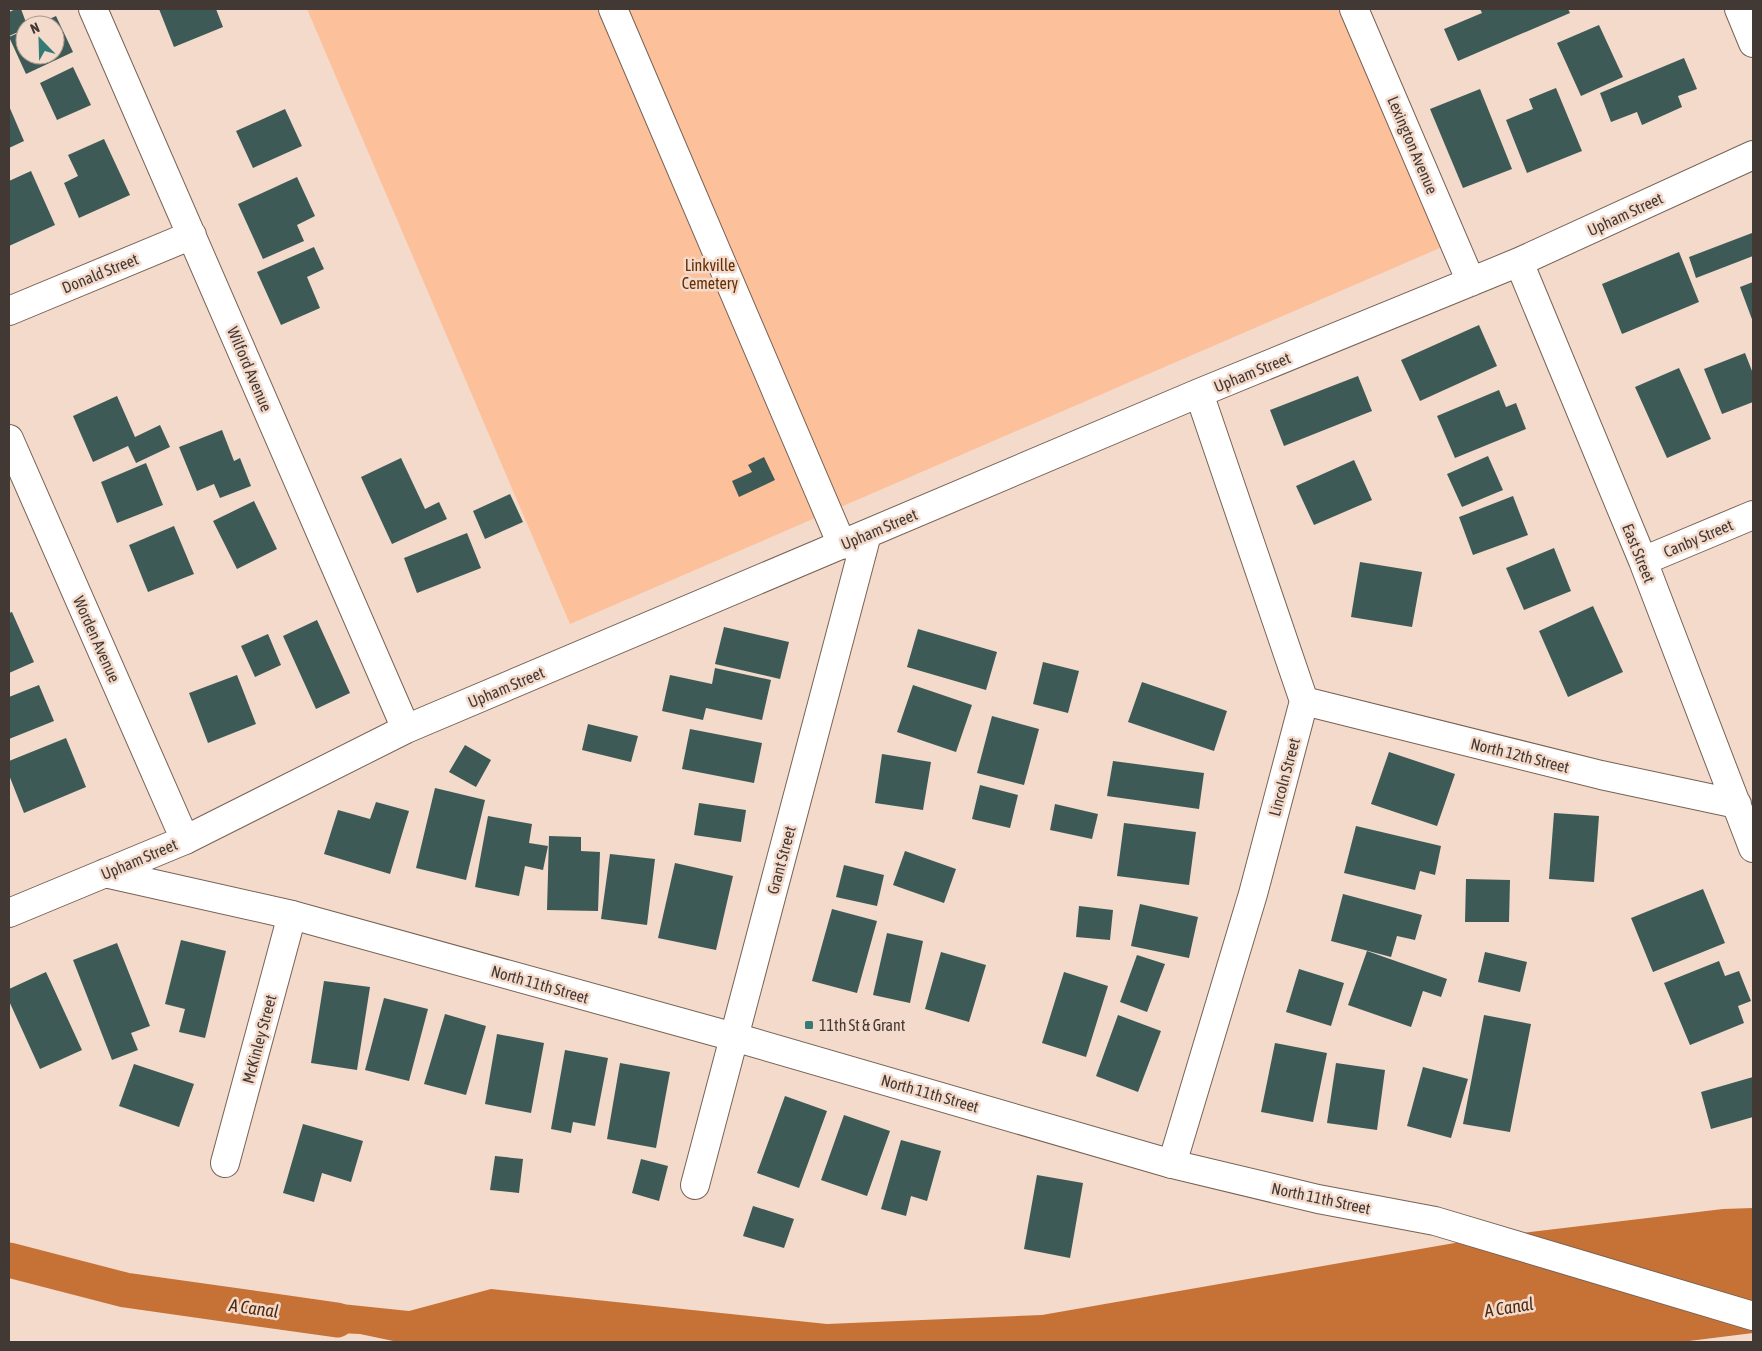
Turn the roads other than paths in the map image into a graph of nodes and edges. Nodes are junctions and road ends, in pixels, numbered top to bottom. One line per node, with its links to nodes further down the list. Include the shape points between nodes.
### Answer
1 (93, 9): 7 (street, Wilford Avenue)
2 (613, 9): 15 (street)
3 (1354, 9): 9 (street, Lexington Avenue)
4 (1739, 9): 5 (street)
5 (1753, 43)
6 (1753, 155): 8 (street, Upham Street)
7 (192, 235): 10 (street, Donald Street); 18 (street, Wilford Avenue)
8 (1519, 262): 9 (street, Upham Street); 16 (street, East Street)
9 (1471, 282): 11 (street, Upham Street)
10 (9, 311)
11 (1199, 393): 14 (street, Upham Street); 17 (street)
12 (9, 439): 20 (street, Worden Avenue)
13 (1753, 515): 16 (street, Canby Street)
14 (867, 534): 15 (street, Upham Street); 25 (street, Grant Street)
15 (842, 545): 18 (street, Upham Street)
16 (1643, 561): 19 (street, East Street)
17 (1304, 701): 19 (street, North 12th Street, via 1601,775); 27 (street, Lincoln Street, via 1253,894)
18 (406, 729): 20 (street, Upham Street)
19 (1737, 804): 21 (street, East Street)
20 (185, 840): 22 (street, Upham Street)
21 (1753, 848)
22 (106, 873): 23 (street, Upham Street); 24 (street, North 11th Street)
23 (9, 913)
24 (292, 915): 25 (street, North 11th Street); 26 (street, McKinley Street)
25 (734, 1037): 27 (street, North 11th Street); 28 (street, Grant Street)
26 (225, 1163)
27 (1172, 1164): 29 (street, North 11th Street, via 1318,1199 1435,1221)
28 (695, 1185)
29 (1753, 1316)

